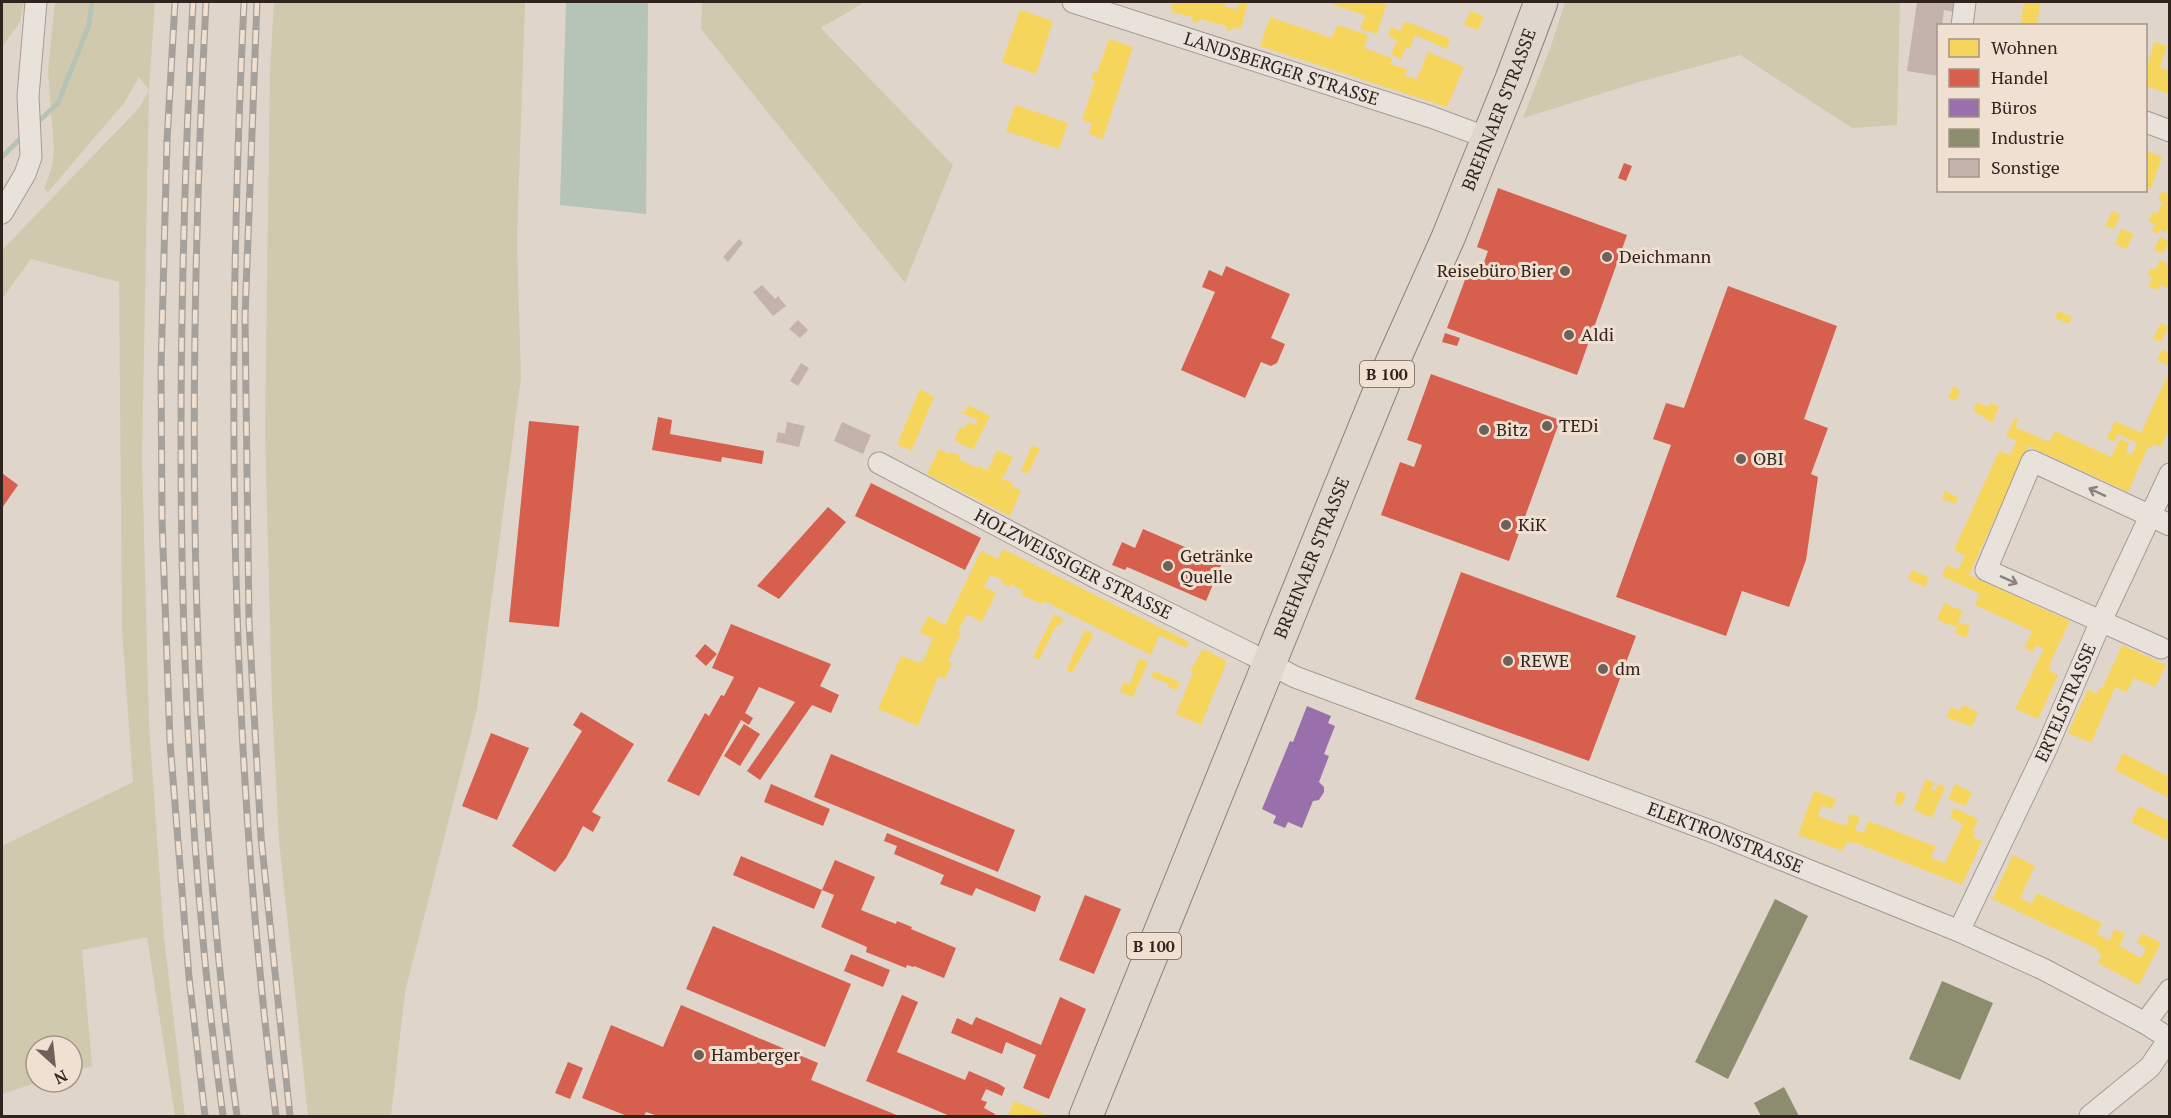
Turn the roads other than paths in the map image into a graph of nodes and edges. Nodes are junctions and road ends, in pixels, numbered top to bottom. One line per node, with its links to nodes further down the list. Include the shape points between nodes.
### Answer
1 (36, 2): 9 (street, via 28,96 31,157)
2 (1073, 2): 8 (street, LANDSBERGER STRASSE)
3 (1541, 2): 8 (main road, BREHNAER STRASSE / B 100)
4 (1965, 2): 5 (street)
5 (1962, 24)
6 (2147, 123): 7 (street)
7 (2169, 131)
8 (1488, 138): 15 (main road, BREHNAER STRASSE / B 100)
9 (2, 213)
10 (879, 463): 15 (street, HOLZWEISSIGER STRASSE)
11 (2169, 474): 12 (street, ERTELSTRASSE)
12 (2160, 521): 13 (street, ERTELSTRASSE); 13 (street, one-way to 13, via 2032,461 1986,570)
13 (2101, 621): 14 (street); 16 (street, ERTELSTRASSE, via 2046,749)
14 (2161, 648)
15 (1269, 663): 16 (street, ELEKTRONSTRASSE, via 1308,683 1716,833); 20 (main road, BREHNAER STRASSE / B 100)
16 (1959, 931): 18 (street, ELEKTRONSTRASSE, via 2043,969)
17 (2169, 990): 18 (street)
18 (2145, 1023): 19 (street, ELEKTRONSTRASSE)
19 (2169, 1039): 21 (street, via 2150,1067)
20 (1086, 1116)
21 (2090, 1116)

